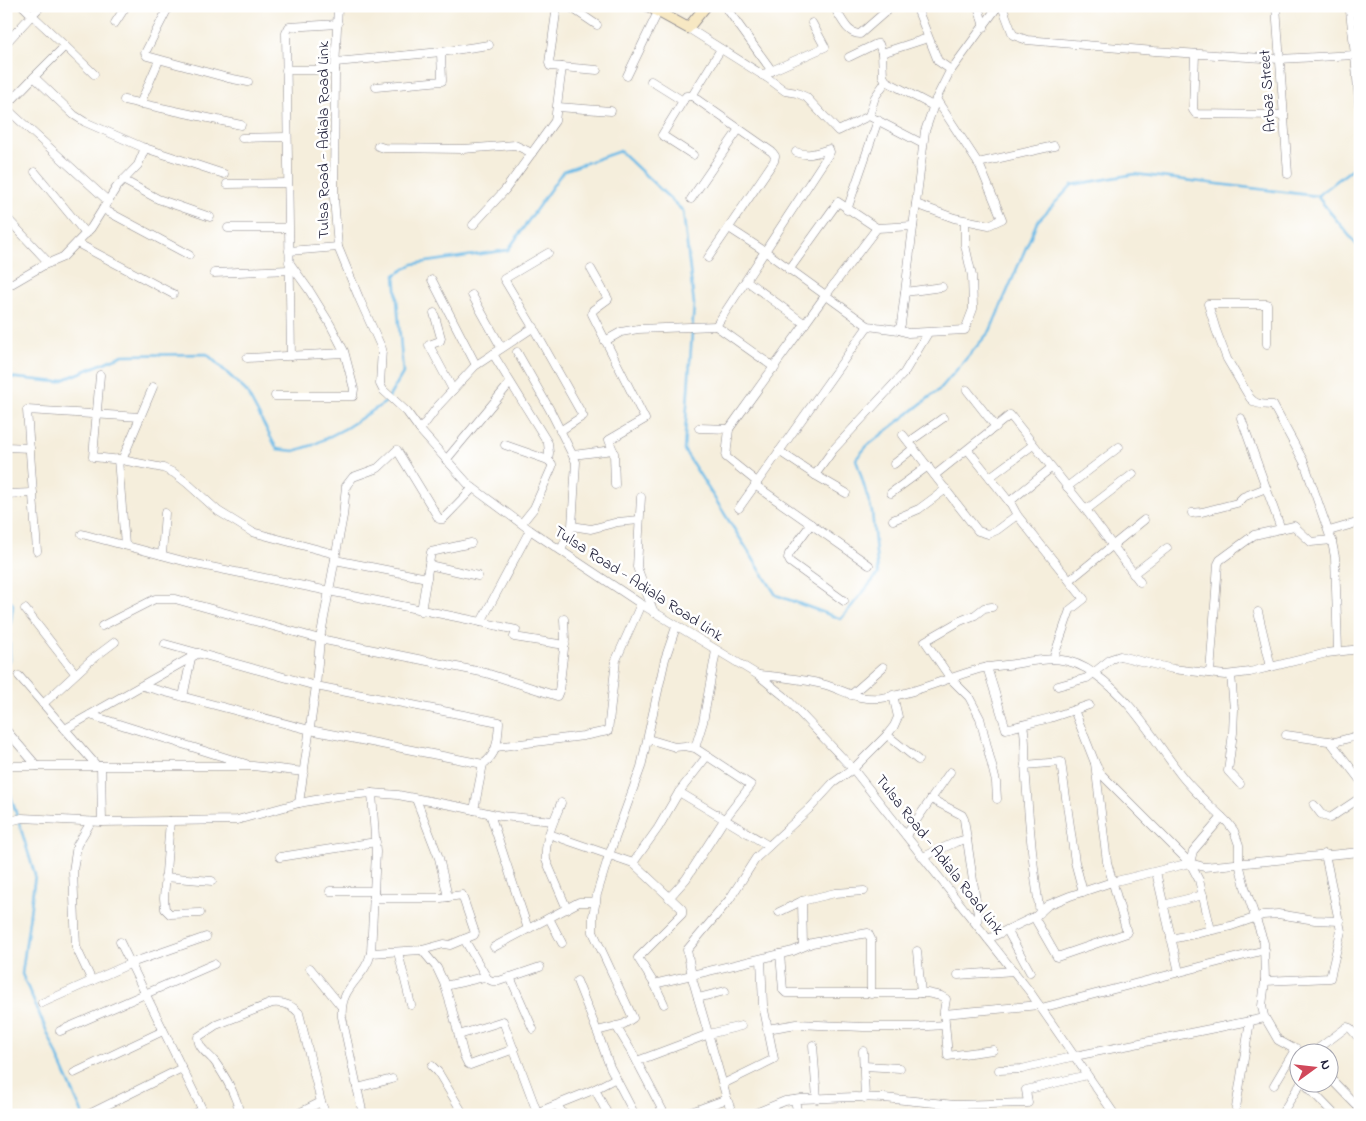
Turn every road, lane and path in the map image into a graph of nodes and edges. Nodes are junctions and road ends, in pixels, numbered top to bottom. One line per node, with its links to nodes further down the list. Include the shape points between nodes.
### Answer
1 (23, 6): 20 (street)
2 (41, 6): 20 (street)
3 (126, 6): 21 (street)
4 (169, 6): 37 (street, via 146,53)
5 (338, 6): 23 (street, Tulsa Road - Adiala Road Link)
6 (557, 6): 40 (street, via 549,63 550,66)
7 (569, 6): 24 (street)
8 (648, 6): 18 (main road)
9 (706, 6): 26 (main road)
10 (725, 6): 44 (street)
11 (892, 6): 19 (street, via 860,34 851,31)
12 (916, 6): 27 (street)
13 (978, 6): 25 (street)
14 (998, 6): 25 (street)
15 (1002, 6): 34 (street, via 1013,35 1027,40)
16 (1276, 6): 38 (street, Arbaz Street)
17 (1350, 11): 35 (street)
18 (658, 12): 26 (main road); 47 (street)
19 (837, 12)
20 (32, 16): 28 (street); 30 (street)
21 (115, 23)
22 (812, 23): 44 (street, via 825,47)
23 (338, 24): 39 (street, Tulsa Road - Adiala Road Link); 41 (street, via 288,27)
24 (597, 26)
25 (984, 27): 43 (street)
26 (688, 28): 31 (street)
27 (928, 38): 33 (street); 43 (street, via 938,61)
28 (6, 42)
29 (488, 45): 32 (street)
30 (65, 46): 45 (street); 48 (street)
31 (721, 49): 46 (street); 53 (street)
32 (442, 52): 39 (street); 52 (street, via 442,82)
33 (882, 53): 36 (street, via 876,44); 50 (street)
34 (1195, 54): 38 (street); 62 (street, via 1193,110 1196,114)
35 (1355, 55): 38 (street); 61 (street)
36 (849, 57)
37 (159, 60): 51 (street); 57 (street)
38 (1280, 60): 62 (street, Arbaz Street)
39 (336, 66): 41 (street); 99 (street, Tulsa Road - Adiala Road Link, via 334,198)
40 (562, 67): 42 (street); 59 (street)
41 (286, 70): 67 (street)
42 (596, 70)
43 (951, 70): 56 (street)
44 (772, 71): 46 (street)
45 (94, 74)
46 (762, 75): 63 (street, via 785,91 806,97 838,131)
47 (627, 76)
48 (34, 78): 58 (street); 72 (street, via 85,122)
49 (651, 81): 55 (street)
50 (886, 81): 56 (street); 63 (street, via 875,97)
51 (248, 82)
52 (376, 87)
53 (692, 96): 55 (street, via 686,96); 66 (street)
54 (124, 100): 57 (street)
55 (683, 101): 75 (street, via 662,135)
56 (935, 102): 69 (street); 76 (street)
57 (140, 104): 65 (street)
58 (6, 107): 84 (street)
59 (558, 107): 60 (street); 74 (street, via 555,121)
60 (611, 111)
61 (1360, 113)
62 (1284, 115): 79 (street, Arbaz Street)
63 (869, 116): 64 (street)
64 (878, 120): 69 (street); 87 (street)
65 (241, 125)
66 (739, 129): 83 (street); 95 (street, via 775,156)
67 (287, 137): 68 (street); 81 (street)
68 (242, 138)
69 (923, 144): 85 (street)
70 (378, 146): 74 (street, via 463,149 514,145)
71 (1054, 146): 76 (street)
72 (145, 148): 78 (street); 80 (street, via 138,166)
73 (796, 152): 101 (street, via 802,155 830,152)
74 (532, 153): 91 (street, via 505,190)
75 (693, 155)
76 (978, 163): 90 (street, via 1002,219 989,225)
77 (35, 172): 97 (street)
78 (224, 174)
79 (1288, 174)
80 (123, 180): 84 (street); 89 (street, via 158,200)
81 (288, 183): 82 (street); 94 (street)
82 (227, 184)
83 (691, 199)
84 (108, 201): 86 (street)
85 (916, 204): 90 (street); 92 (street)
86 (103, 209): 97 (street); 103 (street)
87 (848, 210): 96 (street); 108 (street, via 838,202)
88 (6, 217): 105 (street)
89 (210, 217)
90 (965, 220): 124 (street, via 964,245 972,276 973,308 965,330)
91 (473, 225)
92 (913, 226): 96 (street); 114 (street)
93 (228, 228): 94 (street)
94 (288, 228): 100 (street)
95 (729, 228): 101 (street); 104 (street)
96 (877, 228): 117 (street)
97 (86, 234): 98 (street)
98 (77, 243): 105 (street, via 63,257); 115 (street)
99 (338, 247): 100 (street); 148 (street, Tulsa Road - Adiala Road Link, via 382,349 380,384)
100 (289, 251): 106 (street)
101 (766, 252): 108 (street); 111 (street)
102 (548, 253): 122 (street, via 504,279)
103 (189, 255)
104 (708, 258)
105 (49, 263): 112 (street)
106 (289, 266): 109 (street); 129 (street, via 309,290); 131 (street)
107 (591, 269): 125 (street, via 608,298 592,312)
108 (789, 270): 117 (street)
109 (214, 273)
110 (432, 280): 133 (street)
111 (747, 281): 119 (street); 120 (street)
112 (6, 287)
113 (942, 287): 114 (street)
114 (905, 292): 123 (street)
115 (173, 294)
116 (472, 294): 127 (street)
117 (825, 296): 119 (street); 121 (street)
118 (434, 313): 138 (street, via 441,338 429,345)
119 (805, 324): 134 (street)
120 (714, 326): 125 (street, via 638,329 621,332); 134 (street)
121 (868, 326): 123 (street); 159 (street)
122 (534, 327): 127 (street); 149 (street, via 584,416)
123 (899, 330): 124 (street)
124 (928, 332): 168 (street, via 904,373 833,450)
125 (606, 341): 157 (street, via 645,420 609,440)
126 (1267, 344): 197 (street, via 1267,304 1208,304 1227,359 1250,398 1254,403 1273,405 1304,462)
127 (501, 347): 130 (street)
128 (518, 352): 149 (street)
129 (344, 353): 131 (street); 140 (street, via 353,396)
130 (493, 354): 133 (street); 136 (street)
131 (291, 356): 132 (street)
132 (247, 358)
133 (476, 365): 138 (street)
134 (775, 368): 147 (street)
135 (100, 375): 141 (street)
136 (510, 382): 162 (street); 163 (street, via 548,443)
137 (153, 387): 142 (street)
138 (453, 390): 148 (street)
139 (967, 390): 145 (street)
140 (275, 396)
141 (97, 414): 142 (street); 156 (street, via 27,410); 161 (street, via 93,457)
142 (140, 417): 161 (street)
143 (943, 418): 152 (street)
144 (1241, 418): 175 (street)
145 (996, 427): 153 (street, via 1010,416); 158 (street)
146 (699, 428): 147 (street)
147 (730, 429): 171 (street, via 726,457)
148 (420, 430): 162 (street, Tulsa Road - Adiala Road Link)
149 (560, 431): 160 (street)
150 (904, 435): 152 (street)
151 (505, 445): 163 (street)
152 (912, 445): 164 (street); 165 (street)
153 (1033, 445): 166 (street); 170 (street)
154 (6, 447): 156 (street)
155 (1119, 447): 173 (street)
156 (30, 448): 177 (street)
157 (613, 450): 160 (street); 172 (street)
158 (968, 450): 169 (street); 170 (street)
159 (779, 451): 168 (street); 171 (street)
160 (573, 455): 194 (street, via 576,462)
161 (120, 460): 201 (street); 207 (street, via 157,466 174,473 218,512 252,532)
162 (446, 460): 174 (street, Tulsa Road - Adiala Road Link)
163 (548, 460): 192 (street, via 552,467 534,508)
164 (894, 464)
165 (928, 466): 169 (street); 179 (street)
166 (1051, 468): 173 (street); 182 (street)
167 (1133, 474): 184 (street)
168 (815, 475): 178 (street)
169 (935, 476): 176 (street)
170 (990, 477): 182 (street)
171 (756, 484): 183 (street); 193 (street)
172 (615, 485)
173 (1067, 487): 184 (street)
174 (473, 488): 192 (street, Tulsa Road - Adiala Road Link); 207 (street, via 443,519 439,519 397,450 378,468 353,477 346,486)
175 (1266, 488): 186 (street, via 1243,497 1237,503); 195 (street)
176 (946, 489): 187 (street, via 983,534 997,530); 189 (street, via 919,509)
177 (33, 493): 180 (street); 205 (street)
178 (846, 493)
179 (892, 493)
180 (6, 494)
181 (640, 497): 188 (street)
182 (1009, 502): 187 (street)
183 (739, 508)
184 (1086, 510): 202 (street)
185 (165, 513): 206 (street)
186 (1192, 513)
187 (1017, 515): 213 (street)
188 (639, 520): 194 (street, via 591,529); 222 (street, via 637,567)
189 (893, 520)
190 (1144, 520): 202 (street)
191 (1360, 522): 197 (street)
192 (522, 524): 196 (street, Tulsa Road - Adiala Road Link)
193 (811, 524): 209 (street); 216 (street, via 788,558)
194 (572, 526): 204 (street)
195 (1281, 529): 199 (street, via 1294,526 1311,542); 242 (street, via 1254,534 1218,564)
196 (530, 530): 204 (street, Tulsa Road - Adiala Road Link); 224 (street)
197 (1329, 531): 199 (street)
198 (82, 534): 201 (street)
199 (1332, 540): 233 (street)
200 (472, 543): 208 (street, via 432,551)
201 (125, 545): 206 (street)
202 (1113, 546): 210 (street); 213 (street)
203 (1167, 548): 210 (street)
204 (561, 550): 217 (street, Tulsa Road - Adiala Road Link)
205 (37, 551)
206 (162, 555): 215 (street)
207 (335, 557): 212 (street); 215 (street)
208 (429, 565): 211 (street); 212 (street)
209 (869, 565)
210 (1133, 574): 214 (street)
211 (478, 576)
212 (427, 578): 220 (street)
213 (1070, 580): 236 (street, via 1084,600 1070,610)
214 (1140, 582)
215 (330, 593): 220 (street); 227 (street)
216 (844, 601)
217 (641, 604): 222 (street, Tulsa Road - Adiala Road Link); 266 (street, via 616,660 608,731)
218 (992, 607): 246 (street, via 984,608 925,641)
219 (26, 608): 240 (street)
220 (421, 611): 224 (street)
221 (1258, 612): 239 (street)
222 (654, 613): 226 (street, Tulsa Road - Adiala Road Link)
223 (564, 619): 230 (street)
224 (481, 622): 230 (street, via 516,630 514,637)
225 (102, 626): 227 (street, via 155,599 175,599)
226 (676, 626): 232 (street, Tulsa Road - Adiala Road Link); 264 (street, via 665,658)
227 (320, 639): 230 (street, via 486,672 557,696); 248 (street)
228 (116, 642): 240 (street)
229 (165, 644): 234 (street)
230 (565, 645)
231 (1360, 649): 233 (street)
232 (716, 651): 244 (street, Tulsa Road - Adiala Road Link); 267 (street, via 703,722)
233 (1338, 652): 239 (street)
234 (199, 653): 235 (street); 248 (street)
235 (191, 658): 247 (street); 252 (street)
236 (1053, 658): 238 (street); 241 (street, via 1075,663)
237 (883, 667): 250 (street)
238 (987, 667): 246 (street); 257 (street, via 1005,727 1008,730)
239 (1271, 667): 243 (street)
240 (76, 673): 253 (street)
241 (1094, 673): 242 (street, via 1120,656 1174,669); 249 (street); 293 (street, via 1137,713 1182,776)
242 (1210, 673): 243 (street)
243 (1231, 674): 281 (street, via 1234,709 1228,771)
244 (758, 675): 250 (street, via 825,685); 277 (street, Tulsa Road - Adiala Road Link, via 784,696)
245 (19, 676): 253 (street)
246 (951, 679): 251 (street); 287 (street, via 969,697 980,718 996,782)
247 (142, 686): 252 (street); 256 (street)
248 (316, 686): 260 (street); 266 (street, via 499,722)
249 (1058, 686)
250 (851, 695): 251 (street, via 862,699)
251 (893, 695): 261 (street, via 898,717)
252 (184, 697): 260 (street)
253 (43, 704): 258 (street)
254 (1089, 705): 255 (street)
255 (1074, 710): 257 (street); 270 (street)
256 (90, 715): 258 (street); 276 (street)
257 (1023, 725): 272 (street)
258 (65, 729): 275 (street)
259 (6, 730): 274 (street)
260 (310, 730): 271 (street); 278 (street)
261 (887, 735): 269 (street); 277 (street)
262 (1286, 735): 265 (street)
263 (1360, 736): 265 (street)
264 (648, 739): 267 (street, via 675,747); 307 (street)
265 (1330, 741): 280 (street)
266 (496, 747): 271 (street)
267 (694, 748): 268 (street)
268 (707, 756): 282 (street); 294 (street, via 751,785)
269 (918, 760)
270 (1095, 763): 311 (street, via 1113,787); 316 (street)
271 (483, 764): 291 (street)
272 (1025, 765): 319 (street, via 1061,762 1075,862); 330 (street)
273 (13, 766): 274 (street)
274 (37, 766): 275 (street)
275 (99, 766): 276 (street); 299 (street)
276 (253, 766): 278 (street)
277 (853, 769): 301 (street, Tulsa Road - Adiala Road Link); 304 (street, via 833,783)
278 (304, 772): 289 (street)
279 (950, 772): 286 (street)
280 (1360, 780)
281 (1240, 784)
282 (679, 792): 294 (street); 310 (street)
283 (372, 793): 285 (street); 289 (street); 303 (street)
284 (1360, 798): 290 (street, via 1330,818 1321,814)
285 (416, 799): 291 (street); 322 (street, via 439,858)
286 (931, 799): 301 (street); 302 (street, via 962,815)
287 (997, 799)
288 (561, 802): 297 (street)
289 (300, 803): 296 (street, via 237,820)
290 (1314, 805)
291 (474, 810): 292 (street)
292 (490, 814): 297 (street); 335 (street)
293 (1222, 817): 311 (street, via 1194,851); 312 (street, via 1234,831 1239,846)
294 (724, 820): 304 (street); 323 (street)
295 (8, 821): 298 (street, via 22,818)
296 (170, 821): 299 (street); 314 (street)
297 (553, 821): 300 (street)
298 (91, 822): 299 (street); 364 (street, via 76,844 72,871 76,947)
299 (102, 822)
300 (549, 834): 307 (street); 327 (street, via 546,860)
301 (906, 835): 309 (street, Tulsa Road - Adiala Road Link)
302 (967, 840): 309 (street); 334 (street, via 978,910)
303 (376, 842): 308 (street); 320 (street)
304 (769, 846): 360 (street, via 756,858 729,900 687,950)
305 (1360, 852): 306 (street)
306 (1325, 854): 312 (street); 333 (street)
307 (609, 855): 310 (street); 325 (street)
308 (280, 857)
309 (923, 857): 334 (street, Tulsa Road - Adiala Road Link)
310 (633, 863): 323 (street)
311 (1190, 863): 312 (street, via 1204,866); 313 (street); 321 (street)
312 (1239, 863): 332 (street)
313 (1156, 872): 316 (street); 326 (street)
314 (165, 877): 315 (street); 329 (street, via 164,905 168,913)
315 (212, 881)
316 (1112, 882): 319 (street); 330 (street, via 1128,934 1057,957)
317 (330, 891): 320 (street)
318 (864, 891): 324 (street)
319 (1083, 892): 330 (street, via 1048,905)
320 (374, 895): 322 (street); 350 (street)
321 (1203, 895): 326 (street); 337 (street)
322 (448, 897): 339 (street, via 464,897 475,933)
323 (670, 898): 367 (street, via 682,914 638,958)
324 (802, 900): 328 (street); 344 (street)
325 (596, 902): 327 (street, via 579,902); 383 (street, via 593,932 633,1018)
326 (1163, 905): 341 (street)
327 (567, 909): 331 (street)
328 (779, 912)
329 (200, 913)
330 (1037, 915): 336 (street)
331 (549, 918): 335 (street); 343 (street)
332 (1256, 918): 333 (street, via 1278,914); 337 (street); 347 (street)
333 (1340, 921): 365 (street, via 1341,931 1330,978)
334 (977, 925): 340 (street, Tulsa Road - Adiala Road Link)
335 (528, 929): 345 (street)
336 (1007, 930): 340 (street); 358 (street)
337 (1211, 930): 341 (street)
338 (206, 936): 353 (street)
339 (464, 939): 346 (street); 363 (street)
340 (988, 939): 357 (street, Tulsa Road - Adiala Road Link)
341 (1171, 939): 359 (street)
342 (120, 942): 353 (street)
343 (562, 943)
344 (802, 946): 351 (street); 371 (street, via 868,934 871,939)
345 (494, 947)
346 (422, 950): 349 (street); 368 (street, via 437,968)
347 (1265, 950): 359 (street); 365 (street)
348 (917, 951): 372 (street)
349 (398, 952): 350 (street); 376 (street)
350 (371, 953): 377 (street, via 369,961 343,997)
351 (780, 954): 352 (street); 371 (street, via 783,990 786,993)
352 (762, 959): 360 (street); 386 (street)
353 (130, 964): 364 (street); 370 (street)
354 (214, 964): 370 (street)
355 (540, 967): 362 (street)
356 (310, 968): 377 (street)
357 (1014, 972): 361 (street); 378 (street, Tulsa Road - Adiala Road Link)
358 (1030, 972)
359 (1179, 972): 378 (street)
360 (692, 975): 367 (street); 373 (street)
361 (958, 975)
362 (510, 977): 363 (street, via 495,982); 385 (street)
363 (488, 978): 368 (street)
364 (92, 981): 374 (street)
365 (1265, 981): 380 (street, via 1262,1006)
366 (577, 982): 389 (street)
367 (654, 984): 375 (street)
368 (445, 986): 391 (street)
369 (725, 991): 373 (street)
370 (144, 993): 387 (street); 388 (street)
371 (871, 994): 372 (street)
372 (921, 994): 379 (street, via 941,996 946,1000)
373 (698, 998): 390 (street)
374 (42, 1002)
375 (664, 1004)
376 (411, 1005)
377 (341, 1006): 414 (street)
378 (1040, 1006): 379 (street); 399 (street, Tulsa Road - Adiala Road Link)
379 (944, 1014): 382 (street)
380 (1265, 1018): 381 (street); 393 (street, via 1278,1040)
381 (1250, 1021): 399 (street); 425 (street)
382 (945, 1025): 386 (street, via 797,1024); 397 (street, via 948,1056)
383 (616, 1026): 389 (street); 401 (street)
384 (741, 1026): 390 (street)
385 (533, 1029)
386 (767, 1029): 411 (street, via 774,1058)
387 (60, 1031)
388 (163, 1031): 404 (street); 407 (street)
389 (597, 1031): 409 (street)
390 (709, 1034): 401 (street); 411 (street)
391 (459, 1036): 396 (street, via 503,1021); 396 (street, via 465,1060 470,1065)
392 (1360, 1039): 394 (street, via 1348,1027)
393 (1288, 1044)
394 (1325, 1044)
395 (813, 1045): 420 (street)
396 (514, 1049): 427 (street)
397 (993, 1050)
398 (863, 1051): 403 (street)
399 (1075, 1056): 406 (street, via 1022,1069); 408 (street, Tulsa Road - Adiala Road Link)
400 (1288, 1061): 412 (street)
401 (637, 1062): 438 (street)
402 (432, 1066): 434 (street)
403 (864, 1066): 405 (street); 418 (street)
404 (182, 1068): 426 (street); 428 (street)
405 (900, 1068)
406 (998, 1070)
407 (74, 1073)
408 (1088, 1075): 418 (street, via 1026,1090 1028,1103 955,1105); 443 (street, Tulsa Road - Adiala Road Link)
409 (616, 1078): 415 (street); 437 (street)
410 (392, 1079): 414 (street)
411 (723, 1084): 419 (street)
412 (1274, 1084)
413 (1338, 1085): 423 (street)
414 (357, 1088): 433 (street)
415 (595, 1089): 424 (street); 436 (street)
416 (1294, 1094): 444 (street)
417 (1315, 1094): 445 (street)
418 (865, 1098): 420 (street)
419 (727, 1099): 439 (street); 440 (street)
420 (817, 1099): 421 (street)
421 (795, 1100): 441 (street); 442 (street)
422 (321, 1102): 430 (street, via 299,1013 285,1004 272,1003 216,1025 198,1037 202,1050 225,1078); 431 (street); 432 (street)
423 (1358, 1104)
424 (557, 1105): 427 (street); 435 (street)
425 (1236, 1108)
426 (204, 1112): 429 (street)
427 (534, 1114)
428 (87, 1115)
429 (192, 1115)
430 (240, 1115)
431 (296, 1115)
432 (326, 1115)
433 (362, 1115)
434 (464, 1115)
435 (564, 1115)
436 (608, 1115)
437 (635, 1115)
438 (665, 1115)
439 (683, 1115)
440 (732, 1115)
441 (751, 1115)
442 (798, 1115)
443 (1115, 1115)
444 (1281, 1115)
445 (1335, 1115)

